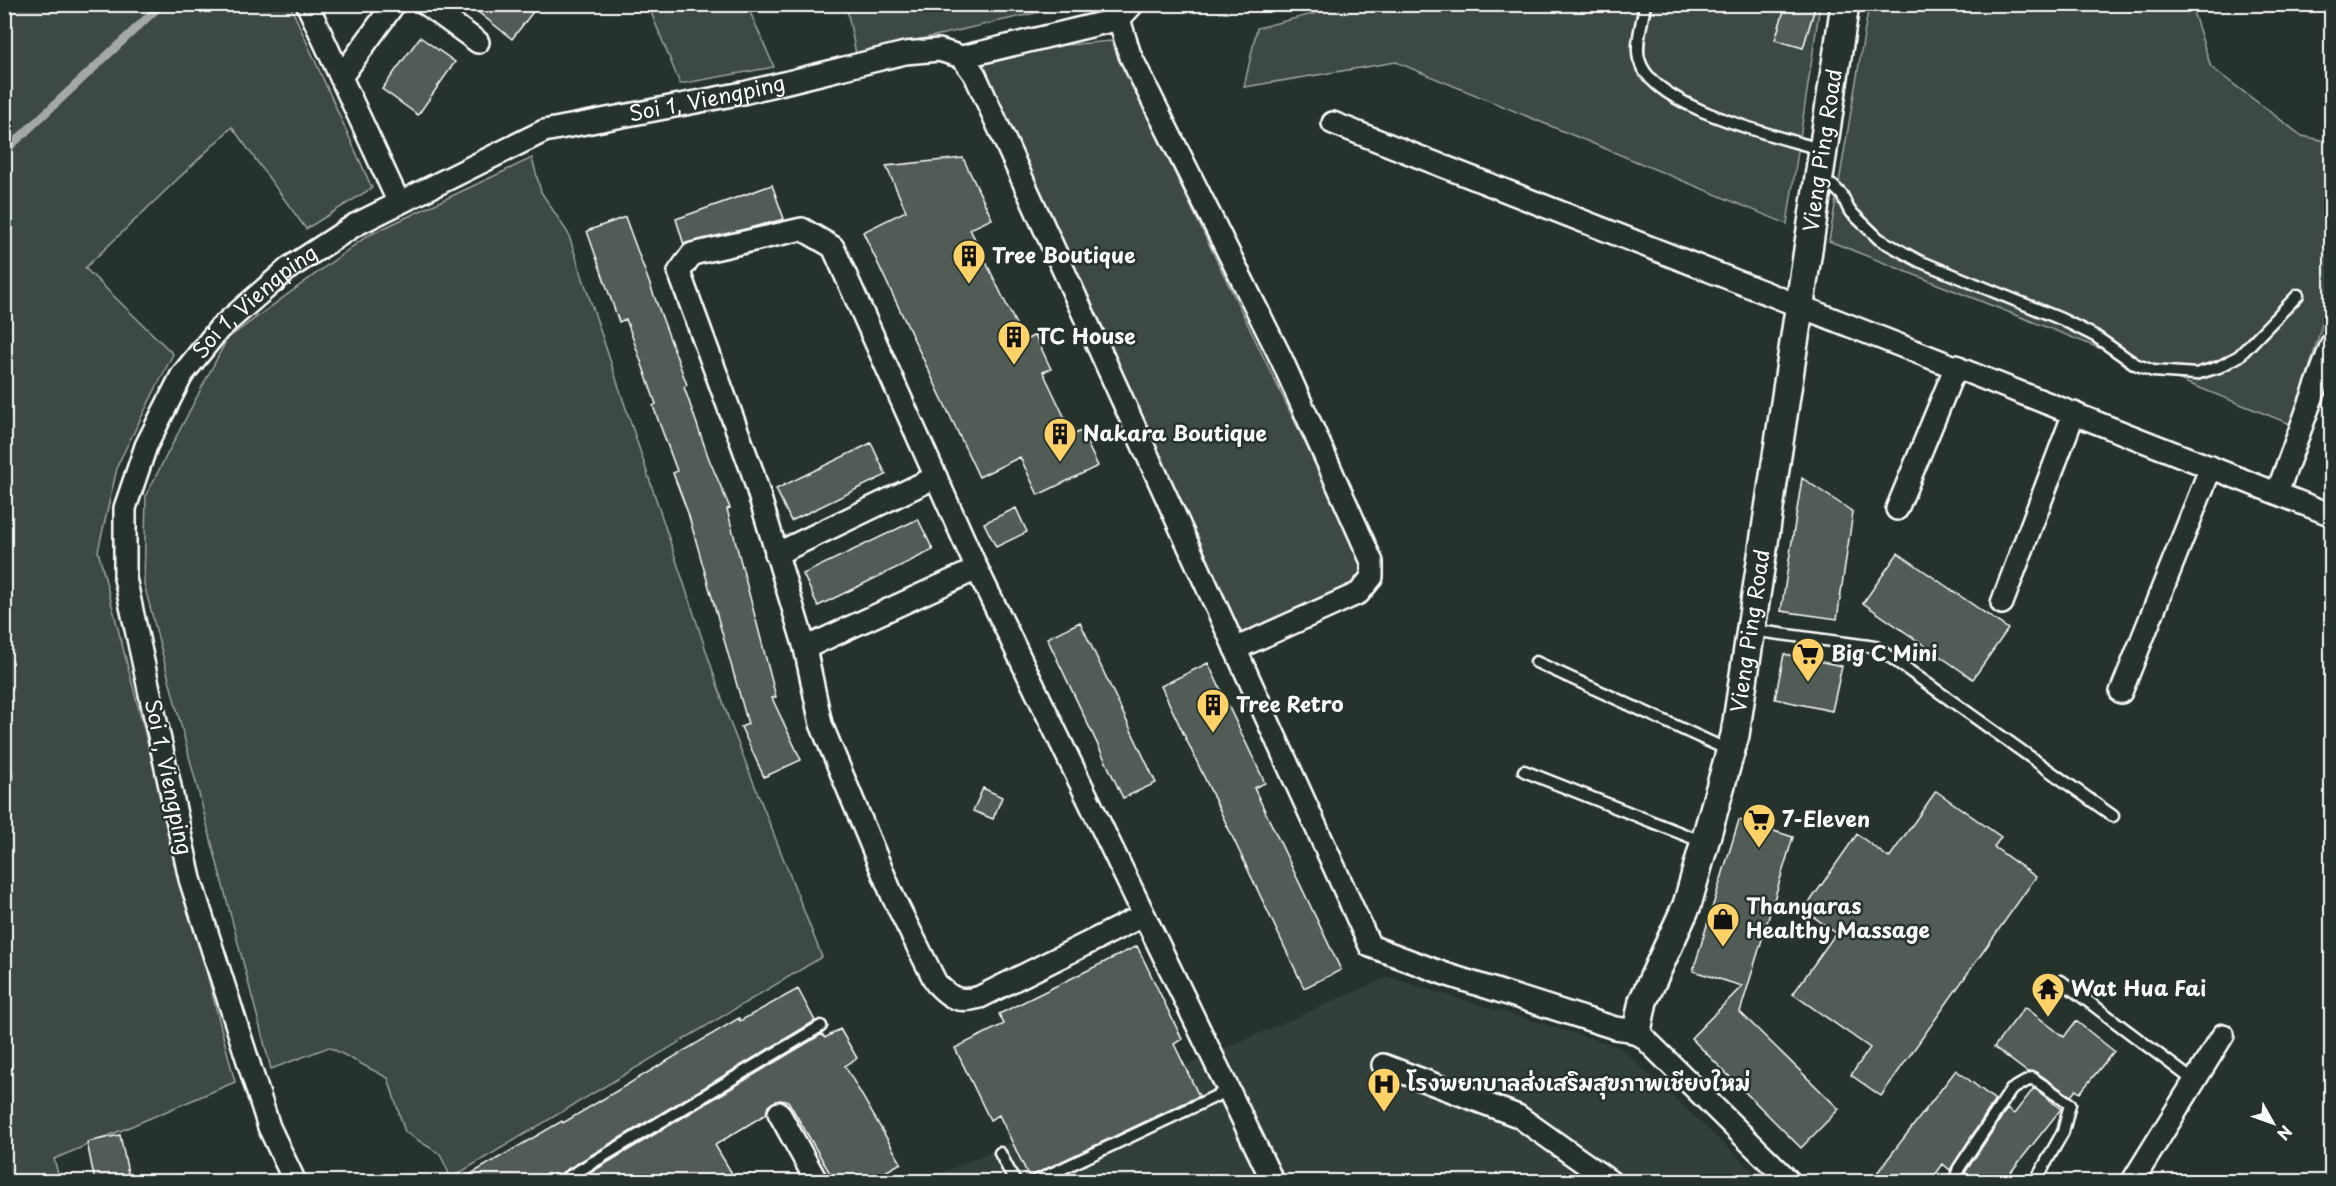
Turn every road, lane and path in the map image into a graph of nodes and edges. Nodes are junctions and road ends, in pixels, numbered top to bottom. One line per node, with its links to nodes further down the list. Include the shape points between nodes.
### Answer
1 (307, 4): 9 (street)
2 (394, 4): 9 (street)
3 (426, 4): 7 (street)
4 (1645, 4): 11 (lane, via 1638,57 1645,76 1652,82 1667,94 1722,119)
5 (1845, 4): 11 (street, Vieng Ping Road)
6 (1126, 12): 8 (street, Soi 1, Viengping); 29 (street, via 1130,55 1281,358 1372,562 1372,578 1359,593)
7 (478, 42)
8 (962, 57): 13 (street, Soi 1, Viengping, via 939,50 905,53 743,93 544,131); 29 (street, via 975,75)
9 (340, 77): 13 (street)
10 (1333, 123): 15 (street)
11 (1823, 150): 12 (street, Vieng Ping Road)
12 (1818, 182): 14 (lane, via 1833,186 1849,210 1879,239 1919,261 2061,319 2153,371 2196,374 2219,367 2239,356); 15 (street, Vieng Ping Road)
13 (399, 203): 46 (street, Soi 1, Viengping, via 355,225 289,268 219,329 182,375 146,446 125,508 125,578 190,879 269,1127)
14 (2298, 295)
15 (1800, 308): 17 (street); 27 (street, Vieng Ping Road)
16 (2331, 343): 21 (street)
17 (1956, 366): 18 (street); 22 (street)
18 (2074, 413): 19 (street); 26 (street)
19 (2211, 467): 21 (street); 31 (street)
20 (936, 477): 24 (street); 24 (street, via 833,247 802,229 692,254 680,272 752,471); 25 (street)
21 (2277, 493): 23 (street)
22 (1897, 509)
23 (2331, 515)
24 (776, 554): 28 (street)
25 (977, 569): 28 (street); 36 (street)
26 (2002, 603)
27 (1751, 630): 32 (street, Vieng Ping Road); 34 (lane, via 1875,647)
28 (805, 648): 36 (street, via 821,724 918,952 945,993 965,1001 980,997)
29 (1234, 649): 39 (street, via 1370,946 1445,974 1615,1028)
30 (1536, 662): 32 (lane)
31 (2121, 692)
32 (1731, 752): 35 (street, Vieng Ping Road)
33 (1524, 771): 35 (lane)
34 (2113, 816)
35 (1706, 843): 39 (street, Vieng Ping Road, via 1687,905 1643,1001)
36 (1144, 915): 43 (street)
37 (2061, 981): 42 (lane)
38 (820, 1026): 47 (lane)
39 (1637, 1031): 53 (street)
40 (2223, 1035): 42 (street)
41 (1383, 1065): 52 (street, via 1518,1116)
42 (2194, 1081): 56 (street)
43 (1229, 1090): 50 (lane); 51 (street)
44 (779, 1113): 48 (street)
45 (1000, 1153): 49 (lane)
46 (296, 1182)
47 (561, 1182)
48 (817, 1182)
49 (1015, 1182)
50 (1034, 1182)
51 (1273, 1182)
52 (1611, 1182)
53 (1790, 1182)
54 (1954, 1182): 55 (lane, via 1959,1168 2011,1090 2032,1078 2070,1104 2064,1132)
55 (2035, 1182)
56 (2132, 1182)

